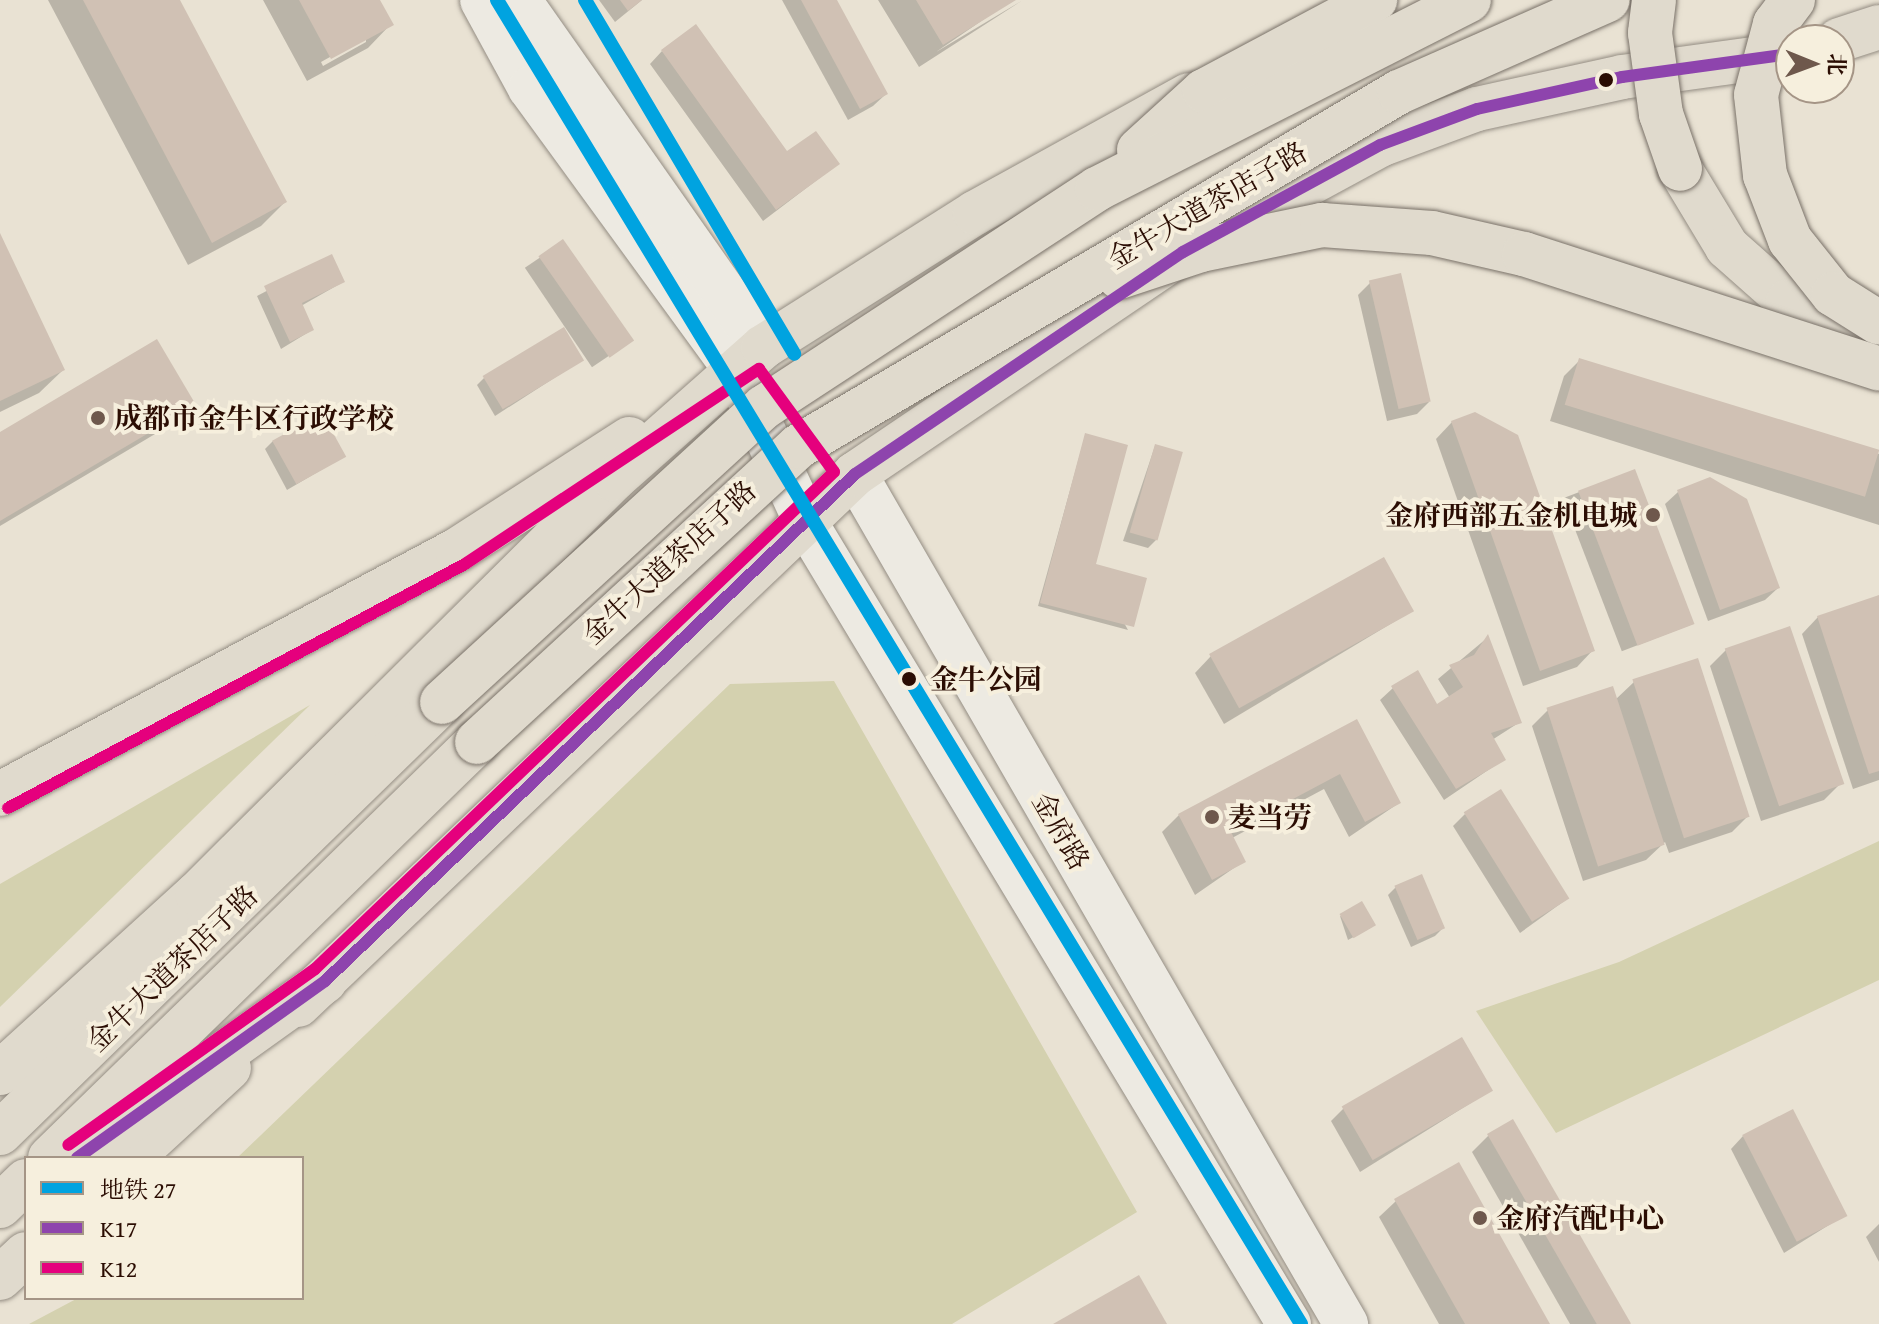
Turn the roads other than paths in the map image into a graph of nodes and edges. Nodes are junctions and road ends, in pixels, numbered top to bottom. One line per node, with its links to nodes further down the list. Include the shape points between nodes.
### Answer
1 (482, 0): 15 (street, via 530,88)
2 (519, 0): 15 (street)
3 (1376, 0): 11 (main road, bridge, via 1204,91); 15 (main road, via 975,213)
4 (1469, 0): 11 (main road, 金牛大道茶店子路, bridge)
5 (1608, 0): 12 (main road, 金牛大道茶店子路, bridge, via 1399,92)
6 (1654, 0): 14 (main road, bridge, via 1650,33 1661,114 1680,169 1727,247 1788,301)
7 (1793, 0): 13 (main road, bridge, via 1775,24 1756,95 1765,175 1790,240 1833,294)
8 (1879, 27): 9 (main road)
9 (1855, 35)
10 (1775, 57): 17 (main road, via 1477,109 1380,145 1183,252)
11 (1097, 189): 21 (main road, 金牛大道茶店子路, bridge, via 764,407 442,702)
12 (1037, 305): 16 (main road, bridge, via 1201,250 1322,225 1432,233 1524,254); 25 (main road, 金牛大道茶店子路, bridge, via 799,446 477,742)
13 (1879, 323)
14 (1879, 356)
15 (750, 359): 17 (main road, 金府路); 18 (street); 19 (main road, via 457,550); 22 (main road, via 614,479 197,894)
16 (1879, 369)
17 (855, 474): 18 (main road); 35 (street, 金府路)
18 (807, 525): 20 (main road); 34 (street)
19 (0, 794)
20 (325, 981): 26 (main road); 27 (main road)
21 (91, 1048): 23 (main road); 24 (main road, 金牛大道茶店子路)
22 (0, 1073)
23 (0, 1119)
24 (0, 1133)
25 (52, 1156)
26 (80, 1156)
27 (133, 1156)
28 (24, 1183): 30 (main road)
29 (24, 1196): 31 (main road)
30 (0, 1206)
31 (0, 1214)
32 (24, 1256): 33 (main road)
33 (0, 1278)
34 (1289, 1324)
35 (1346, 1324)

